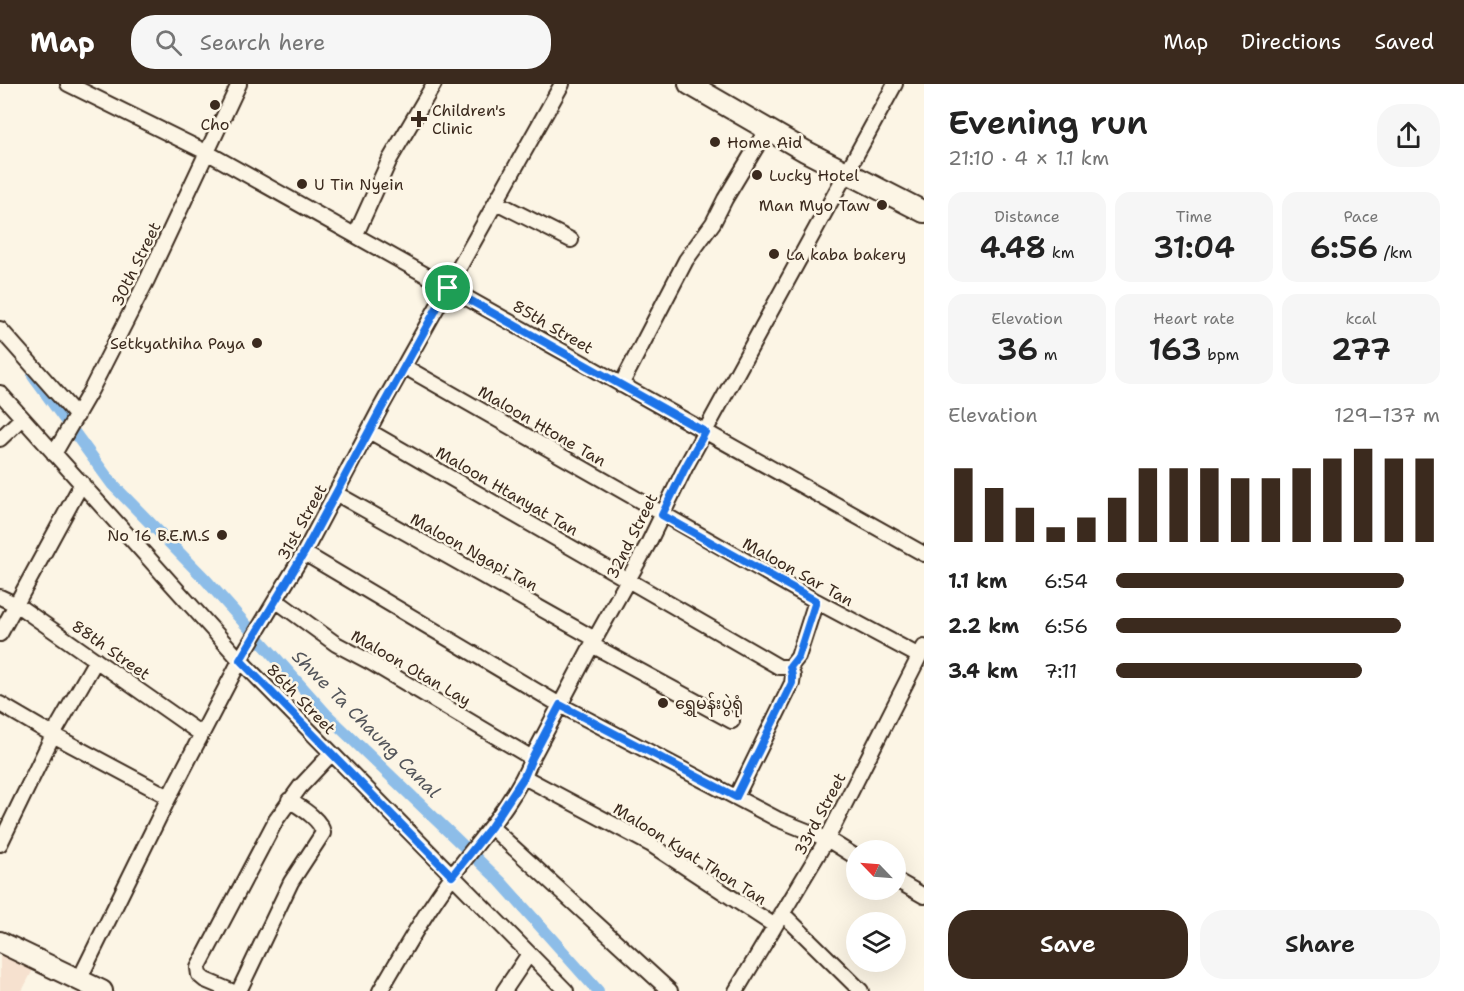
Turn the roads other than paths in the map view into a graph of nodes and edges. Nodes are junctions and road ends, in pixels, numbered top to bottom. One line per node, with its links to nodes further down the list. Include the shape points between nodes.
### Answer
1 (68, 84): 8 (street, 85th Street)
2 (239, 84): 8 (street, 30th Street)
3 (434, 84): 12 (street, via 390,159)
4 (562, 84): 10 (street, 31st Street)
5 (688, 84): 7 (main road)
6 (895, 84): 9 (street, 32nd Street)
7 (767, 129): 9 (main road); 17 (street, via 713,223 686,260)
8 (208, 153): 12 (street, 85th Street); 20 (street, 30th Street)
9 (846, 173): 11 (main road); 22 (street, 32nd Street)
10 (496, 202): 13 (street); 14 (street, 31st Street)
11 (924, 212)
12 (356, 234): 14 (street, 85th Street)
13 (571, 240)
14 (448, 288): 16 (street, 31st Street); 17 (street, 85th Street)
15 (0, 329): 20 (street)
16 (405, 367): 21 (street, 31st Street); 27 (street, Maloon Htone Tan)
17 (621, 385): 22 (street, 85th Street)
18 (0, 393): 19 (street, 86th Street)
19 (22, 418): 23 (street); 24 (street, 86th Street)
20 (75, 419): 24 (street, 30th Street)
21 (369, 431): 26 (street, 31st Street); 30 (street, Maloon Htanyat Tan)
22 (705, 432): 27 (street, 32nd Street); 29 (street, 85th Street)
23 (0, 439)
24 (57, 451): 25 (street, 86th Street)
25 (82, 483): 34 (street); 38 (street, 86th Street)
26 (337, 494): 28 (street, 31st Street); 36 (street, Maloon Ngapi Tan)
27 (662, 515): 30 (street, 32nd Street); 33 (street, Maloon Sar Tan)
28 (304, 553): 32 (street, 31st Street); 42 (street)
29 (924, 554)
30 (629, 580): 36 (street, 32nd Street); 40 (street, Maloon Htanyat Tan, via 779,667)
31 (0, 597): 34 (street, 88th Street)
32 (277, 601): 38 (street, 31st Street); 47 (street, Maloon Otan Lay, via 336,644)
33 (816, 601): 37 (street, Maloon Sar Tan); 40 (street, via 798,657)
34 (16, 605): 35 (street); 39 (street, 88th Street)
35 (0, 634)
36 (593, 642): 42 (street, 32nd Street); 43 (street, Maloon Ngapi Tan)
37 (922, 652): 53 (street, 33rd Street)
38 (242, 656): 44 (street, 31st Street); 46 (street, 86th Street)
39 (96, 660): 44 (street, 88th Street); 45 (street)
40 (790, 667): 50 (street, via 792,683)
41 (0, 704): 45 (street)
42 (560, 705): 47 (street, 32nd Street); 50 (street)
43 (732, 721)
44 (201, 734): 49 (street, 31st Street)
45 (53, 735): 49 (street); 54 (street)
46 (331, 754): 51 (street); 56 (street, 86th Street)
47 (532, 758): 48 (street, 32nd Street)
48 (524, 777): 52 (street, 32nd Street); 60 (street, Maloon Kyat Thon Tan, via 650,844)
49 (169, 797): 63 (street, 31st Street)
50 (736, 797): 53 (street)
51 (290, 800): 65 (street, via 198,968 199,975 206,980); 66 (street, via 314,819 324,833 291,882)
52 (491, 827): 56 (street, 32nd Street); 70 (street)
53 (827, 839): 55 (street); 59 (street, 33rd Street)
54 (0, 844)
55 (846, 851)
56 (456, 871): 62 (street, 86th Street); 67 (street, 32nd Street)
57 (906, 886): 58 (street)
58 (924, 896)
59 (782, 914): 60 (street, 33rd Street); 72 (street)
60 (775, 926): 71 (street, 33rd Street)
61 (0, 942): 63 (main road)
62 (530, 954): 68 (street); 69 (street, 86th Street)
63 (79, 980): 64 (main road)
64 (102, 991)
65 (231, 991)
66 (239, 991)
67 (380, 991)
68 (504, 991)
69 (566, 991)
70 (670, 991)
71 (736, 991)
72 (861, 991)

